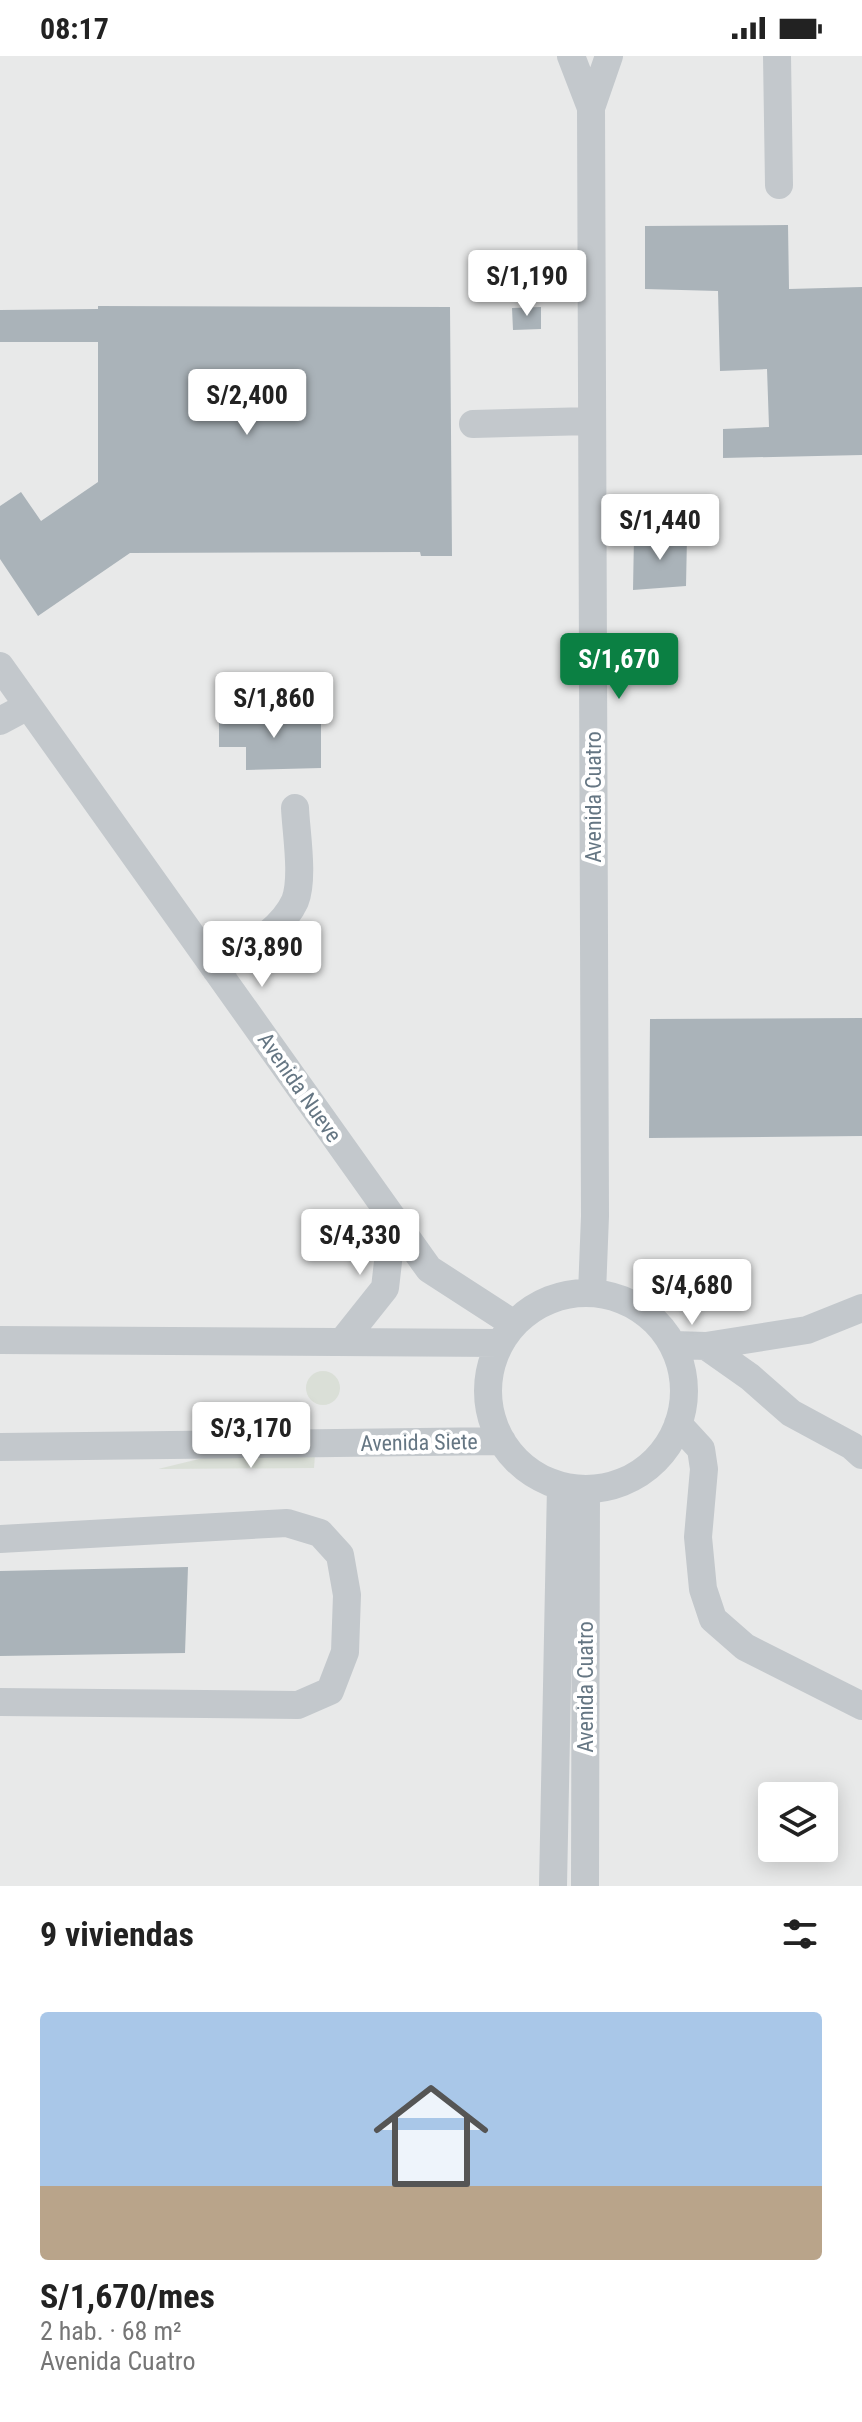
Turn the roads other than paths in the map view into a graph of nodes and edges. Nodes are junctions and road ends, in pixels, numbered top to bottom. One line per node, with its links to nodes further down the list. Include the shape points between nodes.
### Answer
1 (571, 56): 4 (street, Avenida Cuatro)
2 (609, 56): 4 (street, Avenida Cuatro)
3 (777, 56): 5 (street)
4 (591, 108): 6 (street, Avenida Cuatro)
5 (779, 185)
6 (592, 421): 7 (street); 14 (street, Avenida Cuatro)
7 (473, 424)
8 (0, 666): 9 (street, Avenida Nueve)
9 (28, 706): 10 (street); 12 (street, Avenida Nueve)
10 (0, 721)
11 (295, 808): 12 (street, via 296,899 280,924)
12 (216, 970): 13 (street, Avenida Nueve)
13 (393, 1218): 16 (street, Avenida Nueve, via 429,1269); 18 (street, via 385,1288)
14 (592, 1293): 16 (street, via 550,1300); 19 (street, via 640,1308)
15 (862, 1308): 20 (street, via 807,1330)
16 (507, 1334): 18 (street); 22 (street, via 490,1368 487,1393)
17 (0, 1340): 18 (street)
18 (342, 1342)
19 (673, 1345): 20 (street); 21 (street, via 685,1393)
20 (706, 1346): 24 (street, via 791,1413)
21 (678, 1424): 25 (street, via 655,1461 634,1476 611,1485); 28 (street, via 701,1449 698,1537 703,1589 713,1619 745,1647)
22 (502, 1441): 23 (street, Avenida Siete); 25 (street, via 537,1476)
23 (0, 1447)
24 (862, 1455)
25 (573, 1487): 29 (street); 30 (street, Avenida Cuatro)
26 (0, 1539): 27 (street, via 287,1523 320,1533 340,1555 347,1595 345,1652 330,1691 298,1705)
27 (0, 1702)
28 (862, 1706)
29 (553, 1886)
30 (585, 1886)

